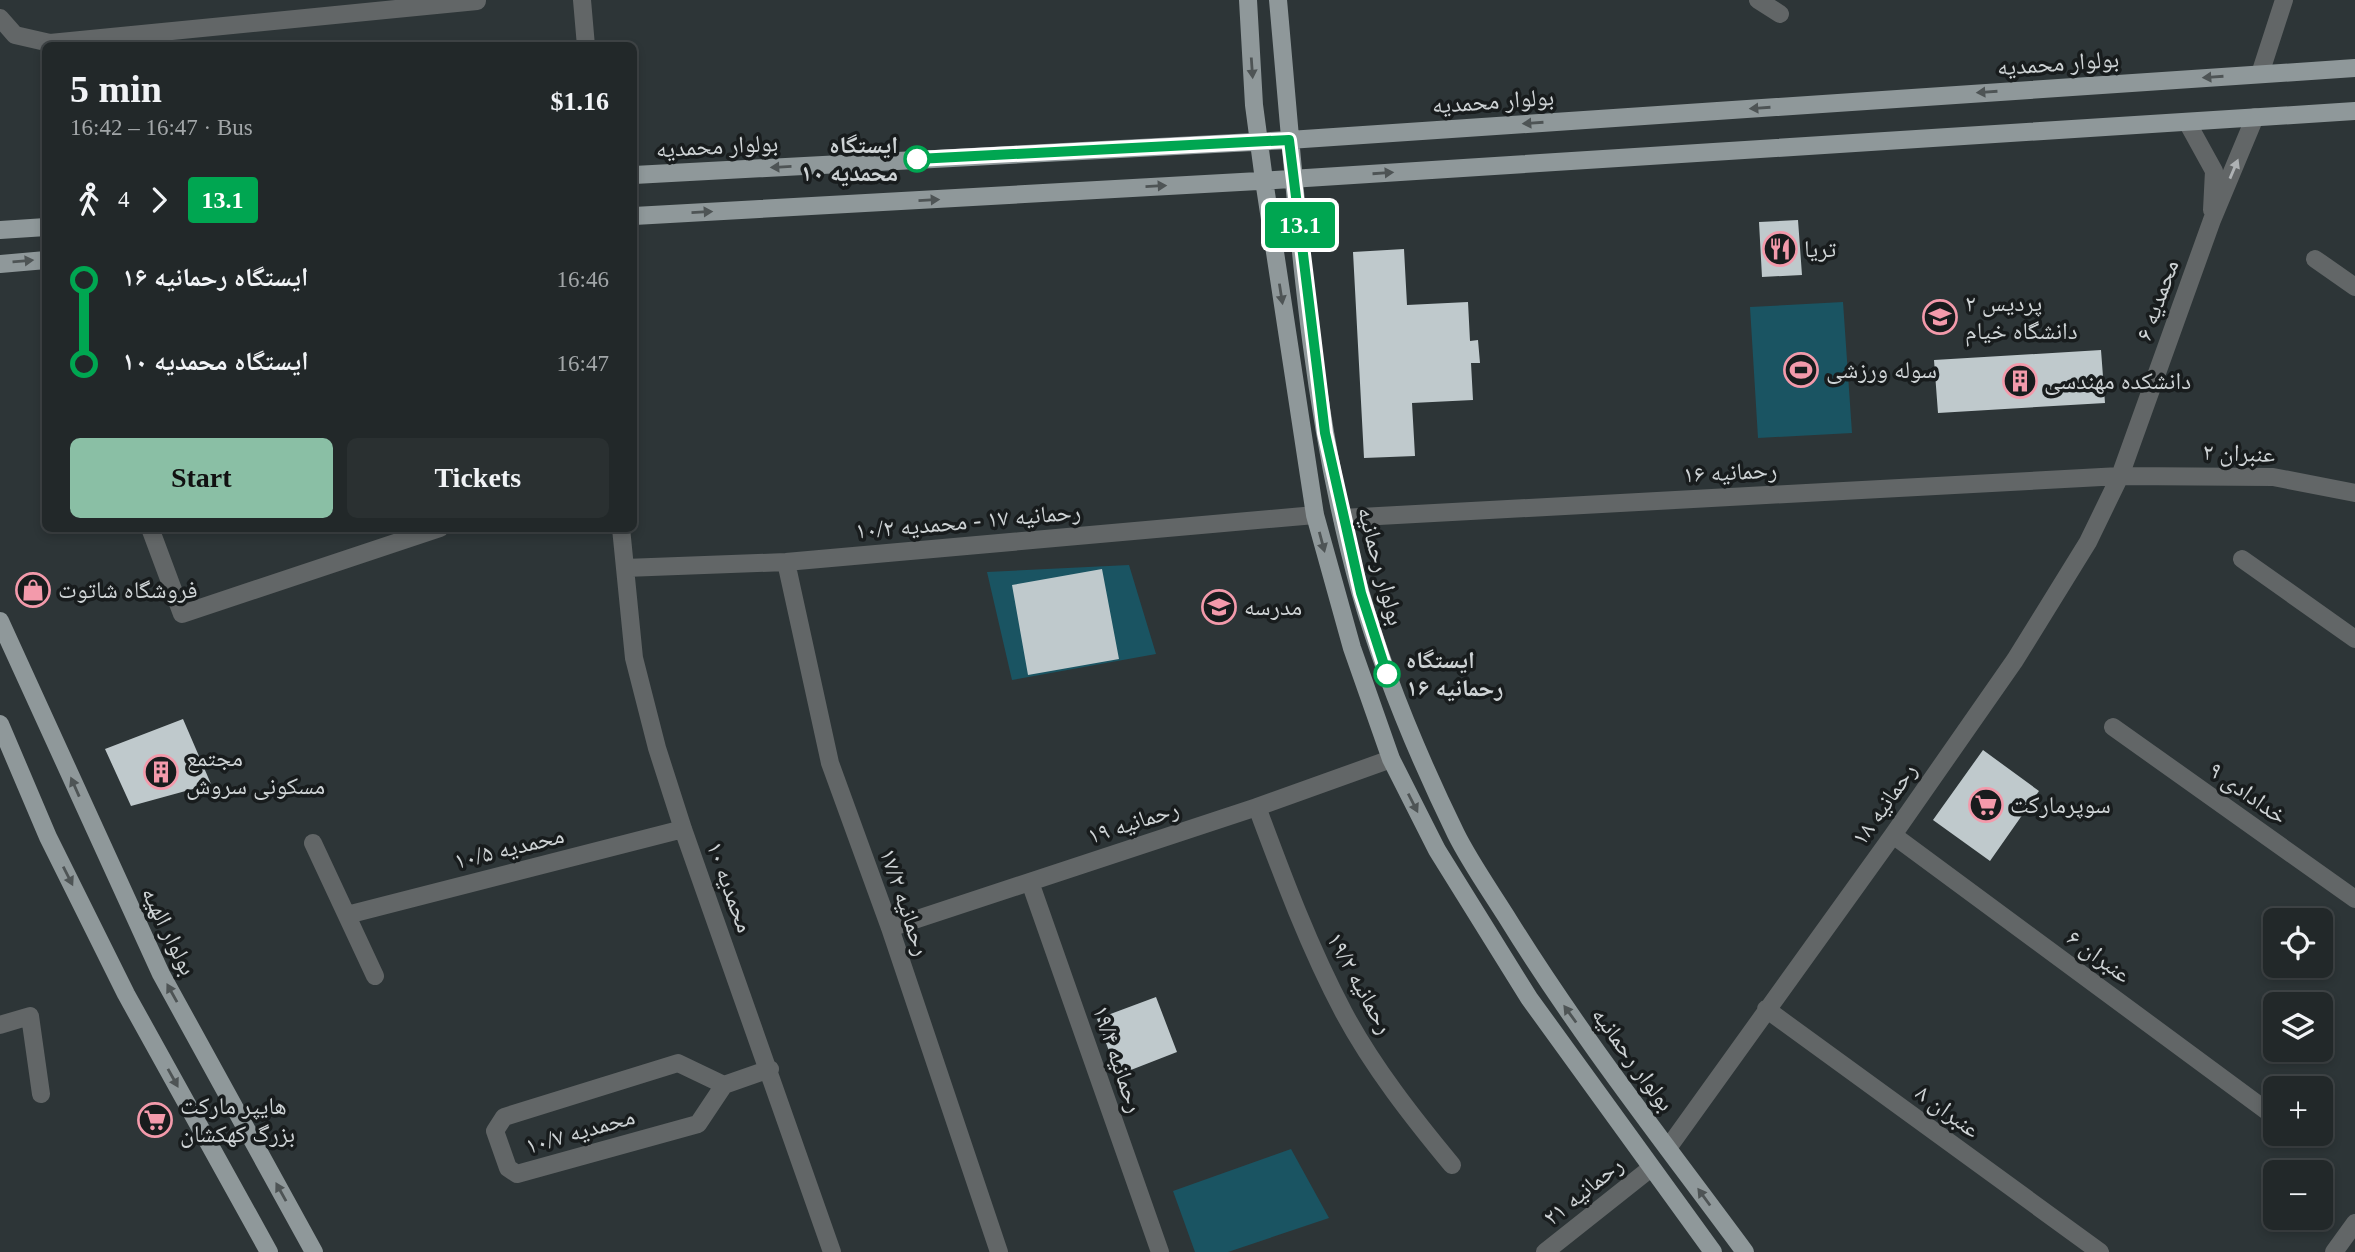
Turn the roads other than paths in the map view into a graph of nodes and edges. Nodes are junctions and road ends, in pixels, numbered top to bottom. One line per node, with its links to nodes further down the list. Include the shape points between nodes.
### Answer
1 (582, 0): 11 (street)
2 (1248, 0): 17 (main road, بولوار رحمانیه, one-way to 17)
3 (1278, 0): 18 (main road, بولوار رحمانیه)
4 (1758, 0): 7 (street)
5 (2284, 0): 13 (street)
6 (478, 1): 10 (street)
7 (1780, 13)
8 (0, 18): 9 (street, via 15,35)
9 (46, 42)
10 (60, 42)
11 (586, 42)
12 (2355, 68): 13 (main road, بولوار محمدیه)
13 (2260, 74): 18 (main road, بولوار محمدیه, one-way to 18)
14 (2355, 111): 15 (main road)
15 (2255, 117): 16 (main road); 23 (street, محمدیه ۶, one-way to 15)
16 (2187, 122): 20 (main road, one-way to 16); 23 (street, محمدیه ۶, via 2214,171)
17 (1259, 140): 18 (main road, بولوار محمدیه); 19 (main road, بولوار محمدیه, one-way to 19); 21 (main road, بولوار رحمانیه)
18 (1289, 140): 20 (main road, بولوار رحمانیه)
19 (637, 175)
20 (1295, 179): 21 (main road); 33 (main road, بولوار رحمانیه, via 1325,433)
21 (1264, 180): 22 (main road, one-way to 21); 32 (main road, بولوار رحمانیه, one-way to 32)
22 (637, 216)
23 (2212, 220): 30 (street, محمدیه ۶)
24 (42, 227): 25 (main road)
25 (0, 230)
26 (2315, 259): 29 (street)
27 (42, 260): 28 (main road, one-way to 27)
28 (0, 264)
29 (2355, 287)
30 (2120, 476): 31 (street, عنبران ۲, via 2273,477); 33 (street, رحمانیه ۱۶); 47 (street, رحمانیه ۱۸, via 2088,542 2015,660)
31 (2355, 493)
32 (1315, 515): 38 (street, رحمانیه ۱۷ - محمدیه ۱۰/۲); 44 (main road, بولوار رحمانیه, one-way to 44, via 1352,649)
33 (1342, 518): 60 (main road, بولوار رحمانیه, one-way to 33, via 1548,985 1458,838 1387,674)
34 (151, 532): 35 (street, via 182,614)
35 (428, 532)
36 (621, 532): 39 (street, محمدیه ۱۰)
37 (2242, 559): 41 (street)
38 (786, 562): 39 (street, رحمانیه ۱۷ - محمدیه ۱۰/۲); 52 (street, رحمانیه ۱۷/۲, via 830,763)
39 (625, 568): 46 (street, محمدیه ۱۰, via 634,658)
40 (0, 621): 65 (main road, بولوار الهیه, one-way to 40, via 161,974)
41 (2355, 639)
42 (0, 724): 64 (main road, one-way to 64, via 48,837 127,994)
43 (2113, 727): 50 (street, خدادادی ۹)
44 (1391, 759): 45 (street, رحمانیه ۱۹); 62 (main road, بولوار رحمانیه, one-way to 62, via 1437,850 1529,998)
45 (1257, 807): 49 (street, رحمانیه ۱۹); 61 (street, رحمانیه ۱۹/۲, via 1299,920 1345,1015 1412,1116)
46 (683, 829): 51 (street, محمدیه ۱۰/۵); 56 (street, محمدیه ۱۰)
47 (1893, 835): 54 (street, رحمانیه ۱۸); 59 (street, عنبران ۶)
48 (313, 843): 51 (street)
49 (1030, 882): 52 (street, رحمانیه ۱۹); 68 (street, رحمانیه ۱۹/۴)
50 (2355, 899)
51 (346, 915): 53 (street)
52 (890, 928): 67 (street, رحمانیه ۱۷/۲)
53 (374, 975)
54 (1766, 1009): 60 (street, رحمانیه ۱۸); 72 (street, عنبران ۸)
55 (0, 1025): 58 (street, via 30,1016)
56 (770, 1069): 57 (street); 66 (street, محمدیه ۱۰)
57 (724, 1086): 57 (street, محمدیه ۱۰/۷, via 678,1063 504,1117 495,1131 508,1168 517,1174 698,1124)
58 (41, 1094)
59 (2263, 1108)
60 (1668, 1148): 62 (main road); 71 (main road, بولوار رحمانیه, one-way to 60)
61 (1452, 1165)
62 (1651, 1168): 69 (street, رحمانیه ۲۱); 70 (main road, بولوار رحمانیه)
63 (2355, 1223): 73 (street)
64 (269, 1252)
65 (314, 1252)
66 (832, 1252)
67 (999, 1252)
68 (1160, 1252)
69 (1545, 1252)
70 (1713, 1252)
71 (1745, 1252)
72 (2100, 1252)
73 (2334, 1252)

